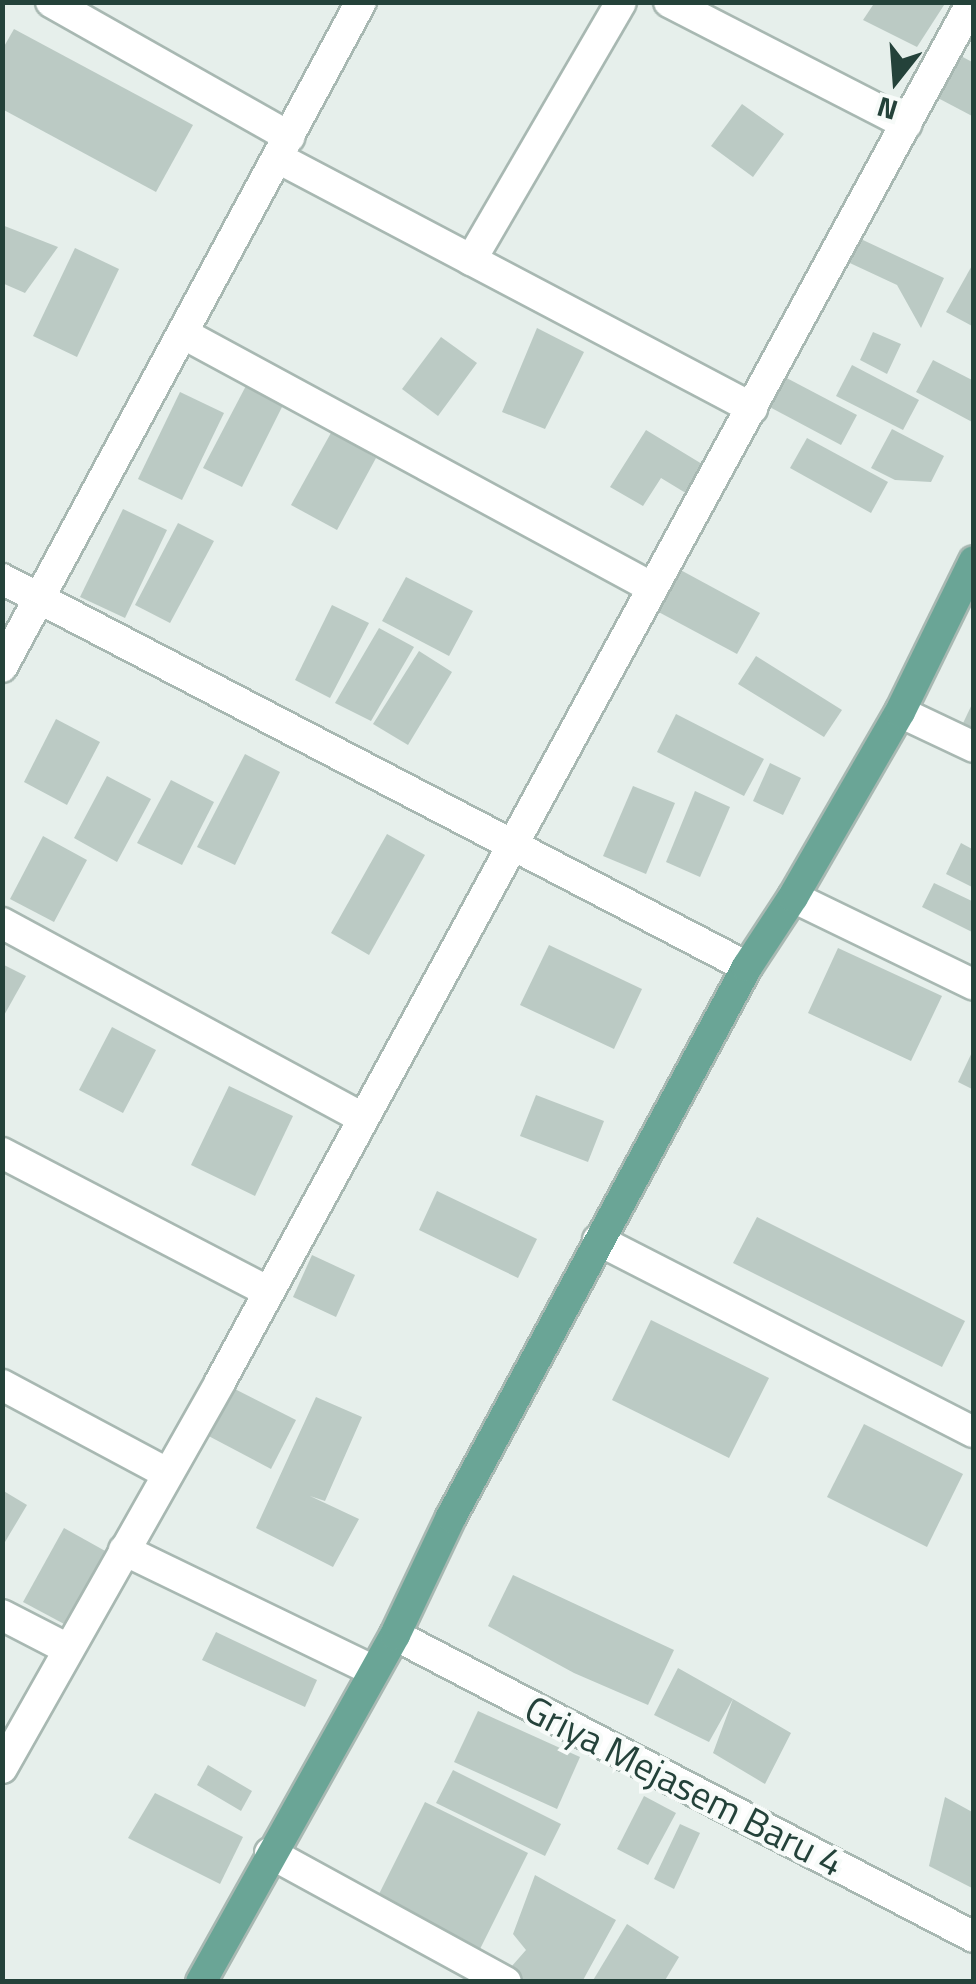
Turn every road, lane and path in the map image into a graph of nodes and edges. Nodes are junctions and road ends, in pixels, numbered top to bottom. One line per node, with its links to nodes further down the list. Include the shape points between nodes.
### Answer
1 (51, 2): 7 (street)
2 (362, 2): 7 (street)
3 (621, 2): 8 (street)
4 (669, 2): 6 (street)
5 (972, 2): 6 (street)
6 (906, 124): 10 (street)
7 (285, 148): 8 (street); 9 (street)
8 (471, 260): 10 (street)
9 (184, 334): 13 (street); 14 (street)
10 (752, 408): 13 (street)
11 (974, 561): 16 (main road)
12 (2, 579): 14 (street)
13 (653, 588): 18 (street)
14 (40, 599): 15 (street); 18 (street)
15 (2, 666)
16 (900, 712): 17 (street); 19 (main road)
17 (974, 747)
18 (512, 848): 21 (street); 23 (street)
19 (793, 898): 21 (main road); 22 (street)
20 (2, 922): 23 (street)
21 (747, 967): 25 (main road)
22 (974, 985)
23 (363, 1118): 26 (street)
24 (2, 1153): 26 (street)
25 (598, 1240): 28 (street); 32 (main road)
26 (267, 1291): 29 (street)
27 (2, 1385): 29 (street)
28 (974, 1432)
29 (166, 1473): 30 (street)
30 (124, 1550): 33 (street); 34 (street)
31 (2, 1615): 33 (street)
32 (394, 1635): 34 (main road); 37 (street, Griya Mejasem Baru 4)
33 (68, 1650): 35 (street)
34 (372, 1670): 36 (main road)
35 (2, 1768)
36 (270, 1854): 38 (main road); 39 (street)
37 (974, 1936)
38 (202, 1982)
39 (506, 1982)

